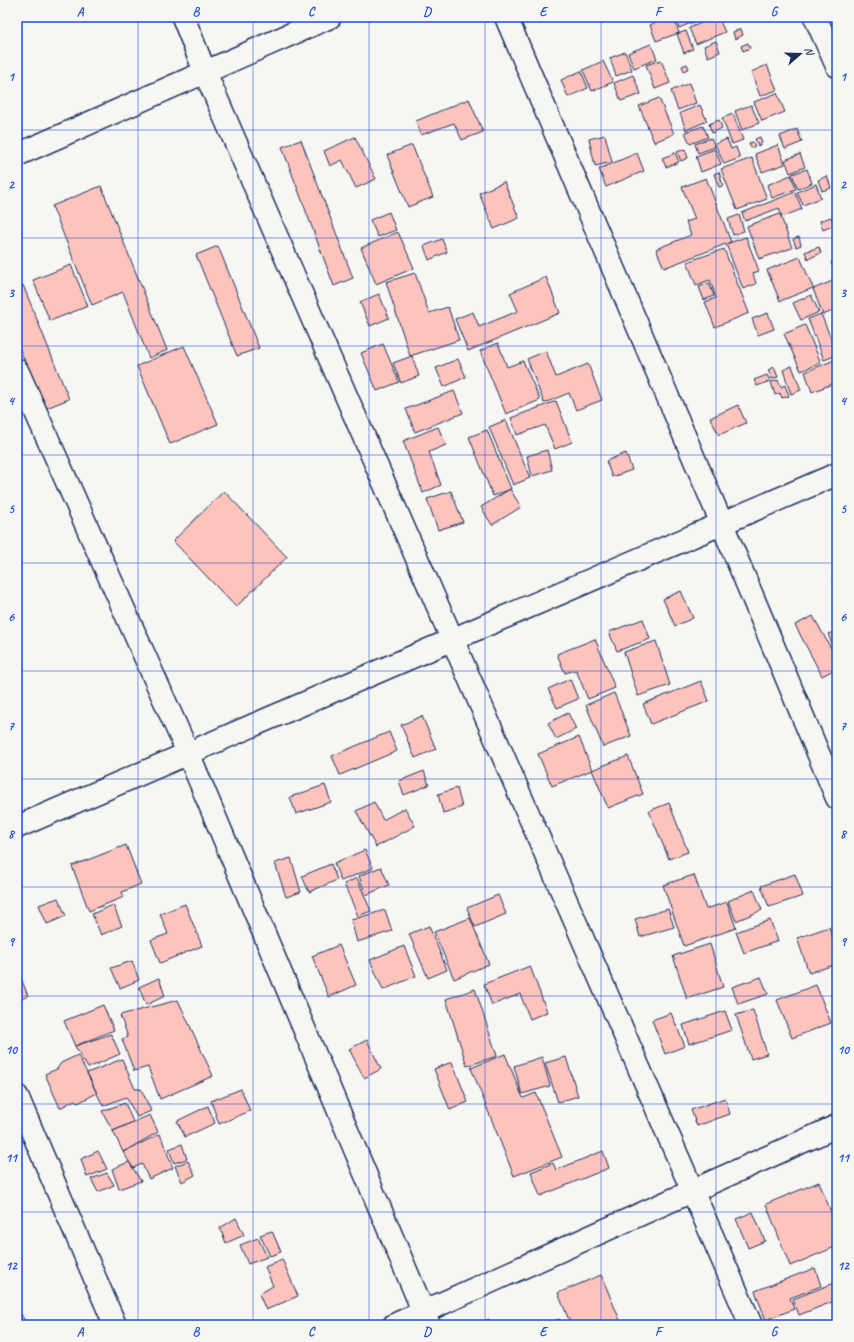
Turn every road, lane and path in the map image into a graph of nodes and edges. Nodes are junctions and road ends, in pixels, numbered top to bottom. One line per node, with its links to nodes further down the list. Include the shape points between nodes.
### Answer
1 (183, 17): 6 (street)
2 (330, 17): 6 (street)
3 (506, 17): 10 (street)
4 (815, 17): 5 (street)
5 (837, 66)
6 (205, 72): 7 (street); 11 (street)
7 (17, 155)
8 (17, 370): 12 (street)
9 (837, 474): 10 (street)
10 (722, 524): 11 (street); 13 (street)
11 (453, 639): 12 (street); 17 (street)
12 (188, 753): 14 (street); 18 (street)
13 (837, 798)
14 (17, 827)
15 (17, 1096): 19 (street)
16 (837, 1126): 17 (street)
17 (693, 1191): 18 (street); 21 (street)
18 (426, 1318): 20 (street)
19 (115, 1325)
20 (394, 1325)
21 (751, 1325)

